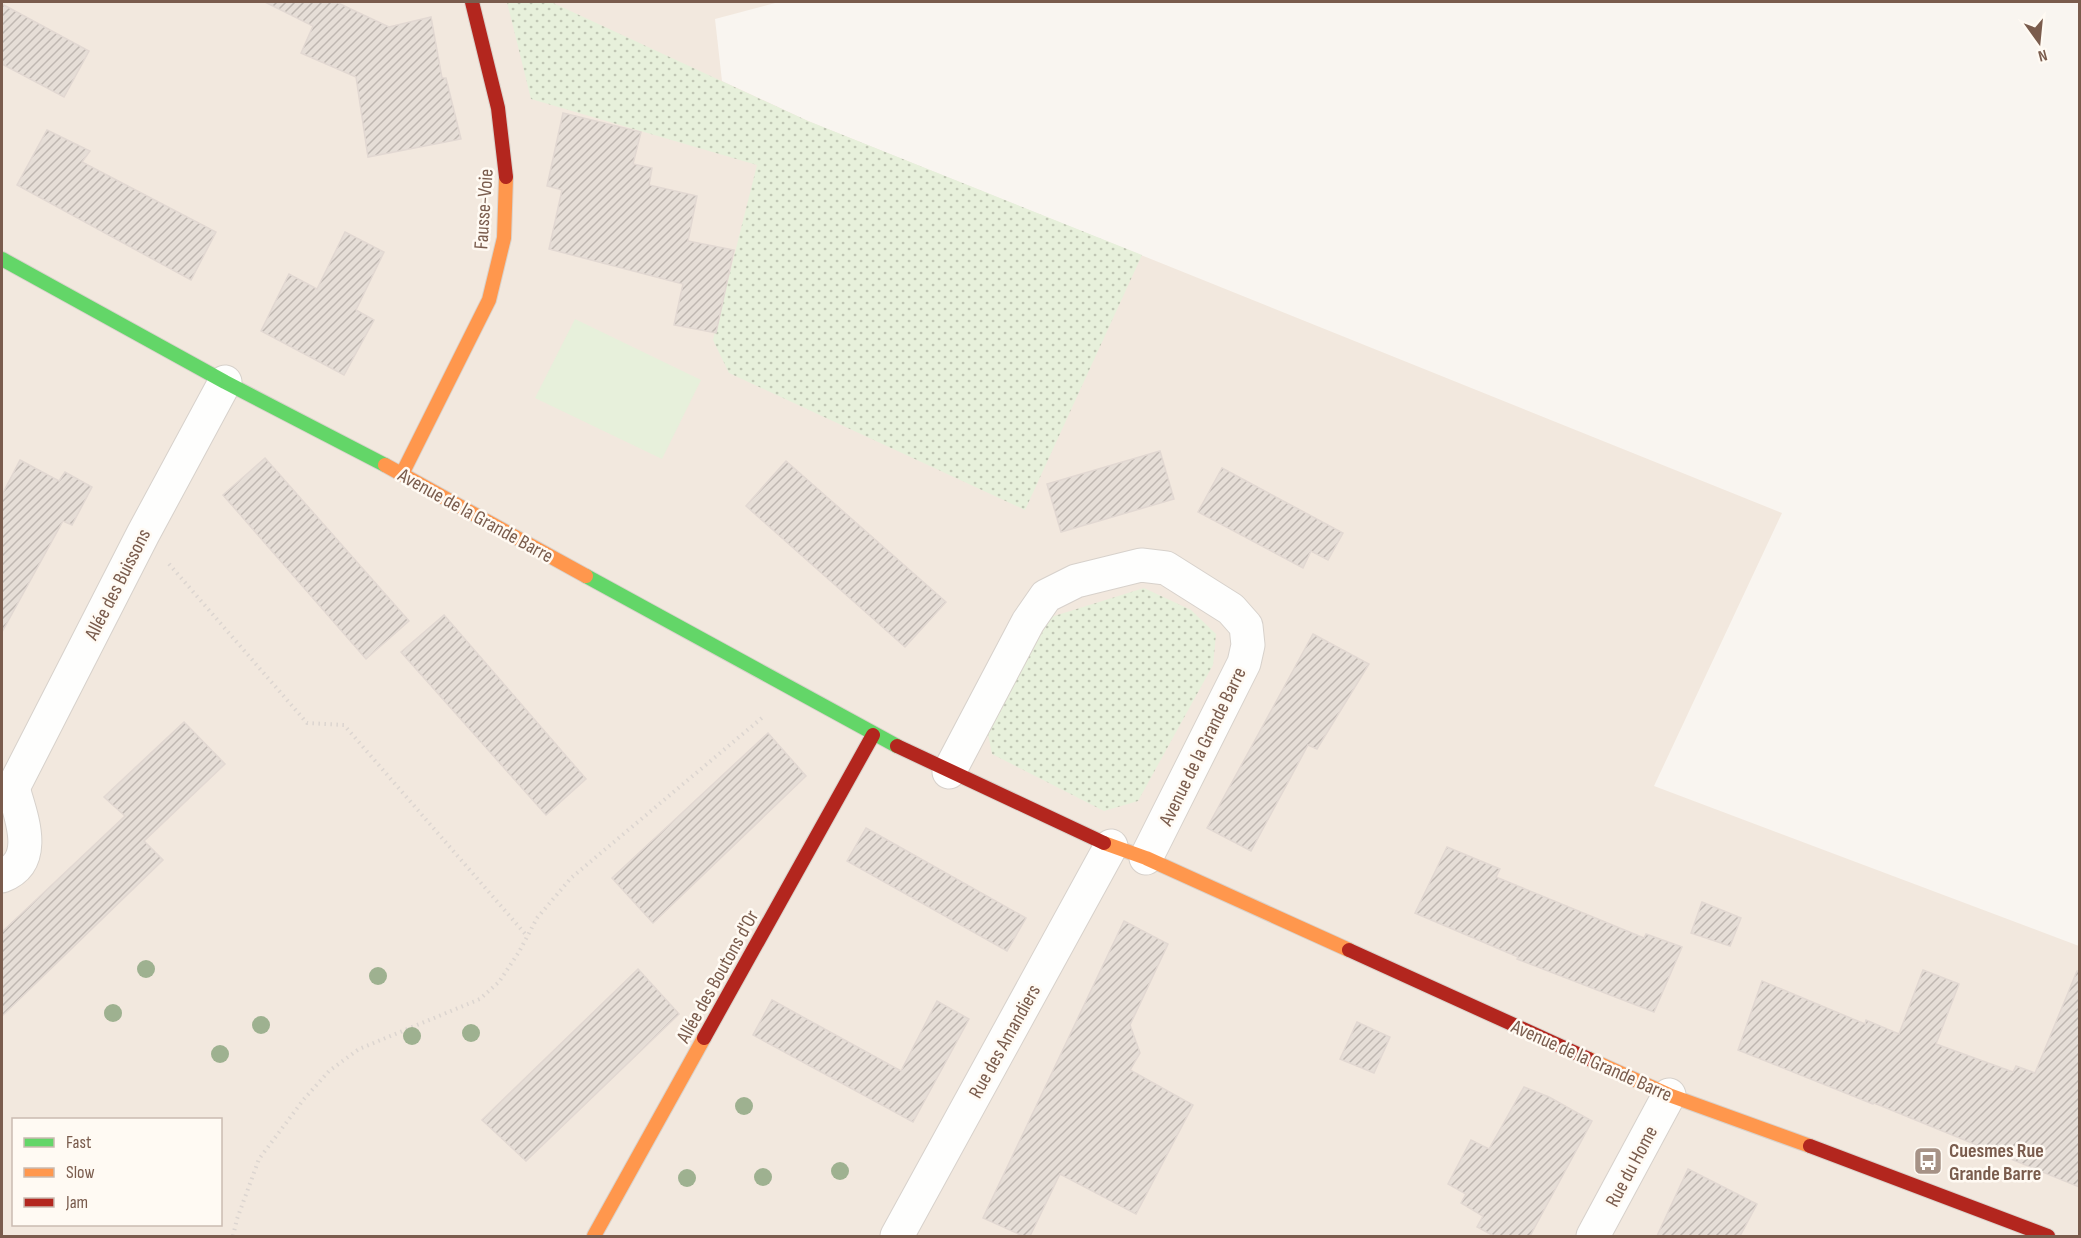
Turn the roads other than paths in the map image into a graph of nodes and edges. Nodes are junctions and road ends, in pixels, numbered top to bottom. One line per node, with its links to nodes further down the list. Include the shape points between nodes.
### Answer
1 (472, 2): 4 (street, Fausse-Voie, via 504,148 504,238 489,300)
2 (2, 259): 3 (street, Avenue de la Grande Barre)
3 (225, 382): 4 (street, Avenue de la Grande Barre); 7 (street, Allée des Buissons)
4 (402, 474): 5 (street, Avenue de la Grande Barre)
5 (873, 735): 6 (street, Avenue de la Grande Barre); 12 (street, Allée des Boutons d'Or)
6 (949, 772): 8 (street, Avenue de la Grande Barre); 9 (street, Avenue de la Grande Barre, via 1028,622 1046,596 1076,581 1141,565 1166,568 1231,609 1246,626 1248,645 1244,663)
7 (8, 791): 10 (street, Allée des Buissons, via 26,841 21,862)
8 (1111, 846): 9 (street, Avenue de la Grande Barre); 13 (street, Rue des Amandiers)
9 (1146, 858): 11 (street, Avenue de la Grande Barre)
10 (2, 876)
11 (1670, 1095): 14 (street, Rue du Home); 15 (street, Avenue de la Grande Barre)
12 (594, 1236)
13 (897, 1236)
14 (1593, 1236)
15 (2048, 1236)

